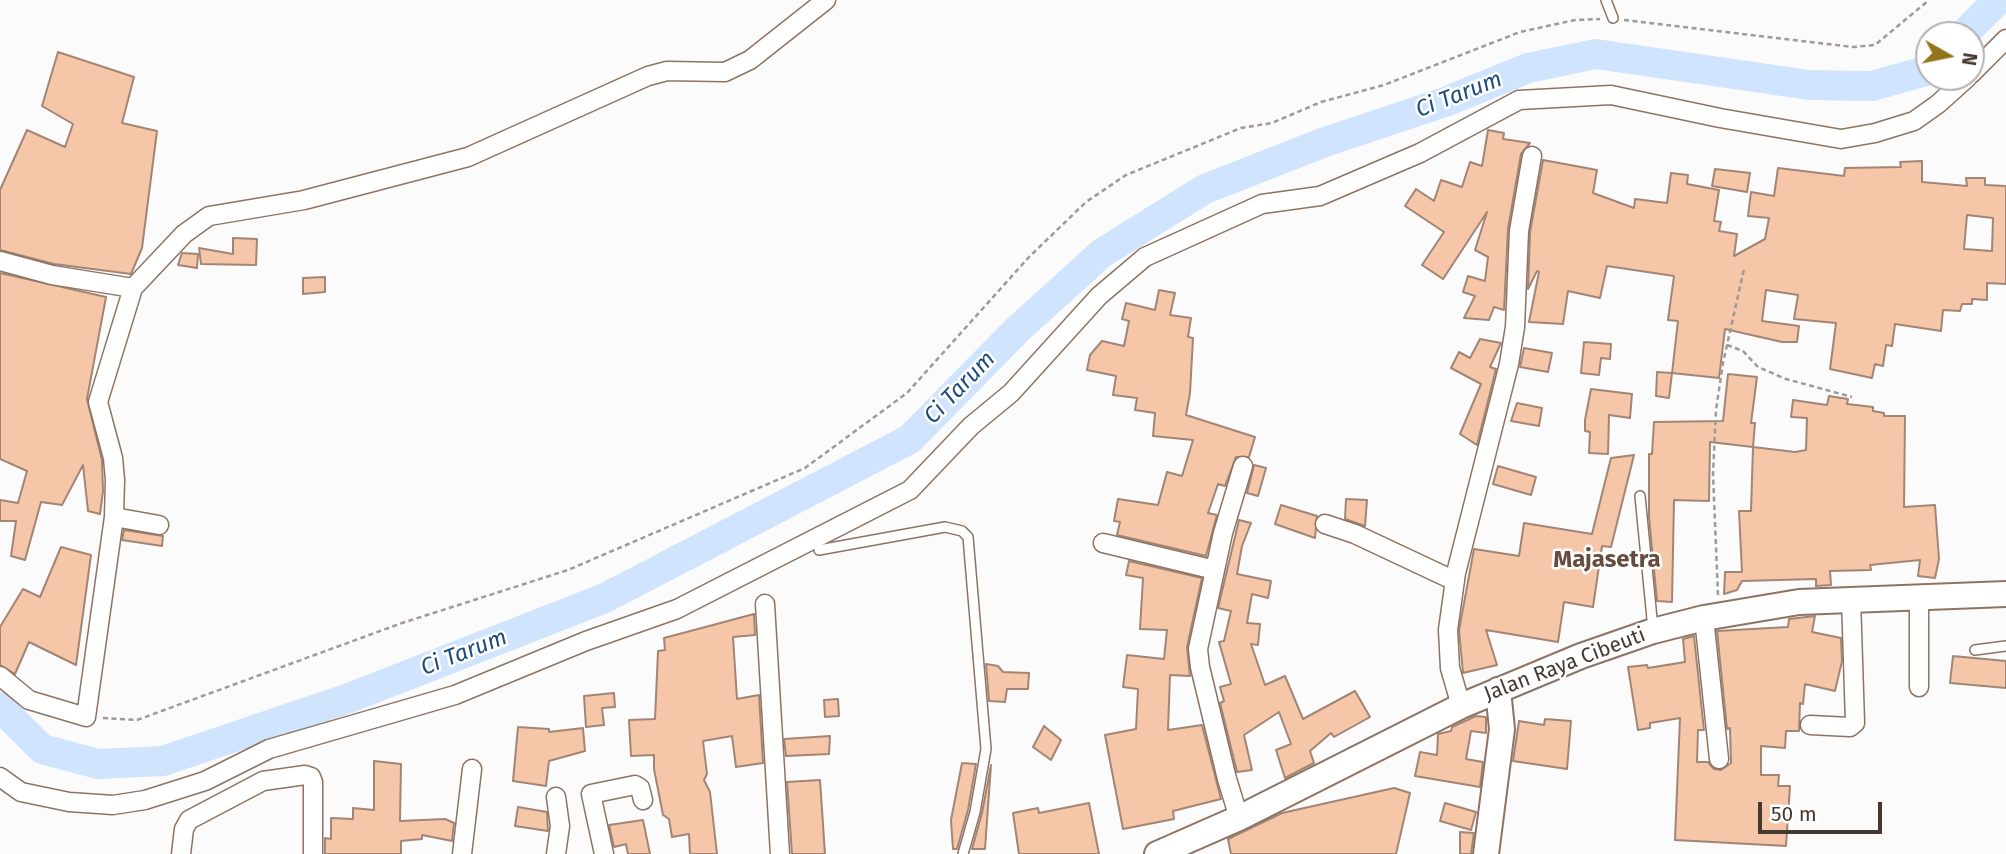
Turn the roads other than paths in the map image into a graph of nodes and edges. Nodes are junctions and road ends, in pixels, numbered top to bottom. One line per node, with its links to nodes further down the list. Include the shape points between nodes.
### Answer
1 (826, 0): 9 (street, via 750,60 725,72 667,71 648,76 468,157 304,200 209,216 184,233)
2 (1606, 0): 3 (lane)
3 (1613, 18)
4 (2006, 39): 5 (street)
5 (1985, 61)
6 (1953, 91): 34 (street, via 1914,121 1841,139 1611,95 1519,100 1420,153 1320,195 1262,204 1145,257 1099,296 1011,393 971,426 910,490 677,609 456,695 269,750 205,781 145,800 113,805 69,802 21,792)
7 (1532, 156): 18 (street, via 1519,231 1509,364)
8 (0, 261): 9 (street)
9 (133, 288): 12 (street, via 98,402 114,458)
10 (1243, 466): 17 (street)
11 (1640, 496): 24 (lane)
12 (114, 517): 14 (street); 27 (street, via 86,717 29,700)
13 (1325, 524): 18 (street)
14 (159, 525)
15 (1103, 543): 17 (street)
16 (819, 550): 44 (lane, via 945,527 968,537 986,749)
17 (1215, 570): 37 (street, via 1199,657)
18 (1455, 581): 30 (street, via 1448,631 1450,668)
19 (2006, 594): 20 (main road, Jalan Raya Cibeuti)
20 (1919, 596): 21 (main road, Jalan Raya Cibeuti); 28 (street)
21 (1851, 598): 23 (main road, Jalan Raya Cibeuti); 31 (street, via 1855,723 1850,727)
22 (765, 604): 43 (street)
23 (1712, 617): 24 (main road, Jalan Raya Cibeuti); 32 (street)
24 (1653, 631): 29 (main road, Jalan Raya Cibeuti)
25 (2006, 646): 26 (lane)
26 (1975, 650)
27 (0, 676)
28 (1919, 687)
29 (1498, 690): 30 (main road, Jalan Raya Cibeuti); 46 (main road, via 1502,729)
30 (1461, 706): 37 (main road, Jalan Raya Cibeuti)
31 (1810, 725)
32 (1719, 759)
33 (472, 769): 40 (street)
34 (0, 777)
35 (556, 797): 41 (street, via 560,826)
36 (643, 800): 42 (street, via 635,785 591,794)
37 (1239, 818): 45 (main road, Jalan Raya Cibeuti)
38 (181, 854): 39 (street, via 189,820 263,781 305,775 313,782)
39 (313, 854)
40 (462, 854)
41 (556, 854)
42 (604, 854)
43 (780, 854)
44 (963, 854)
45 (1157, 854)
46 (1486, 854)

